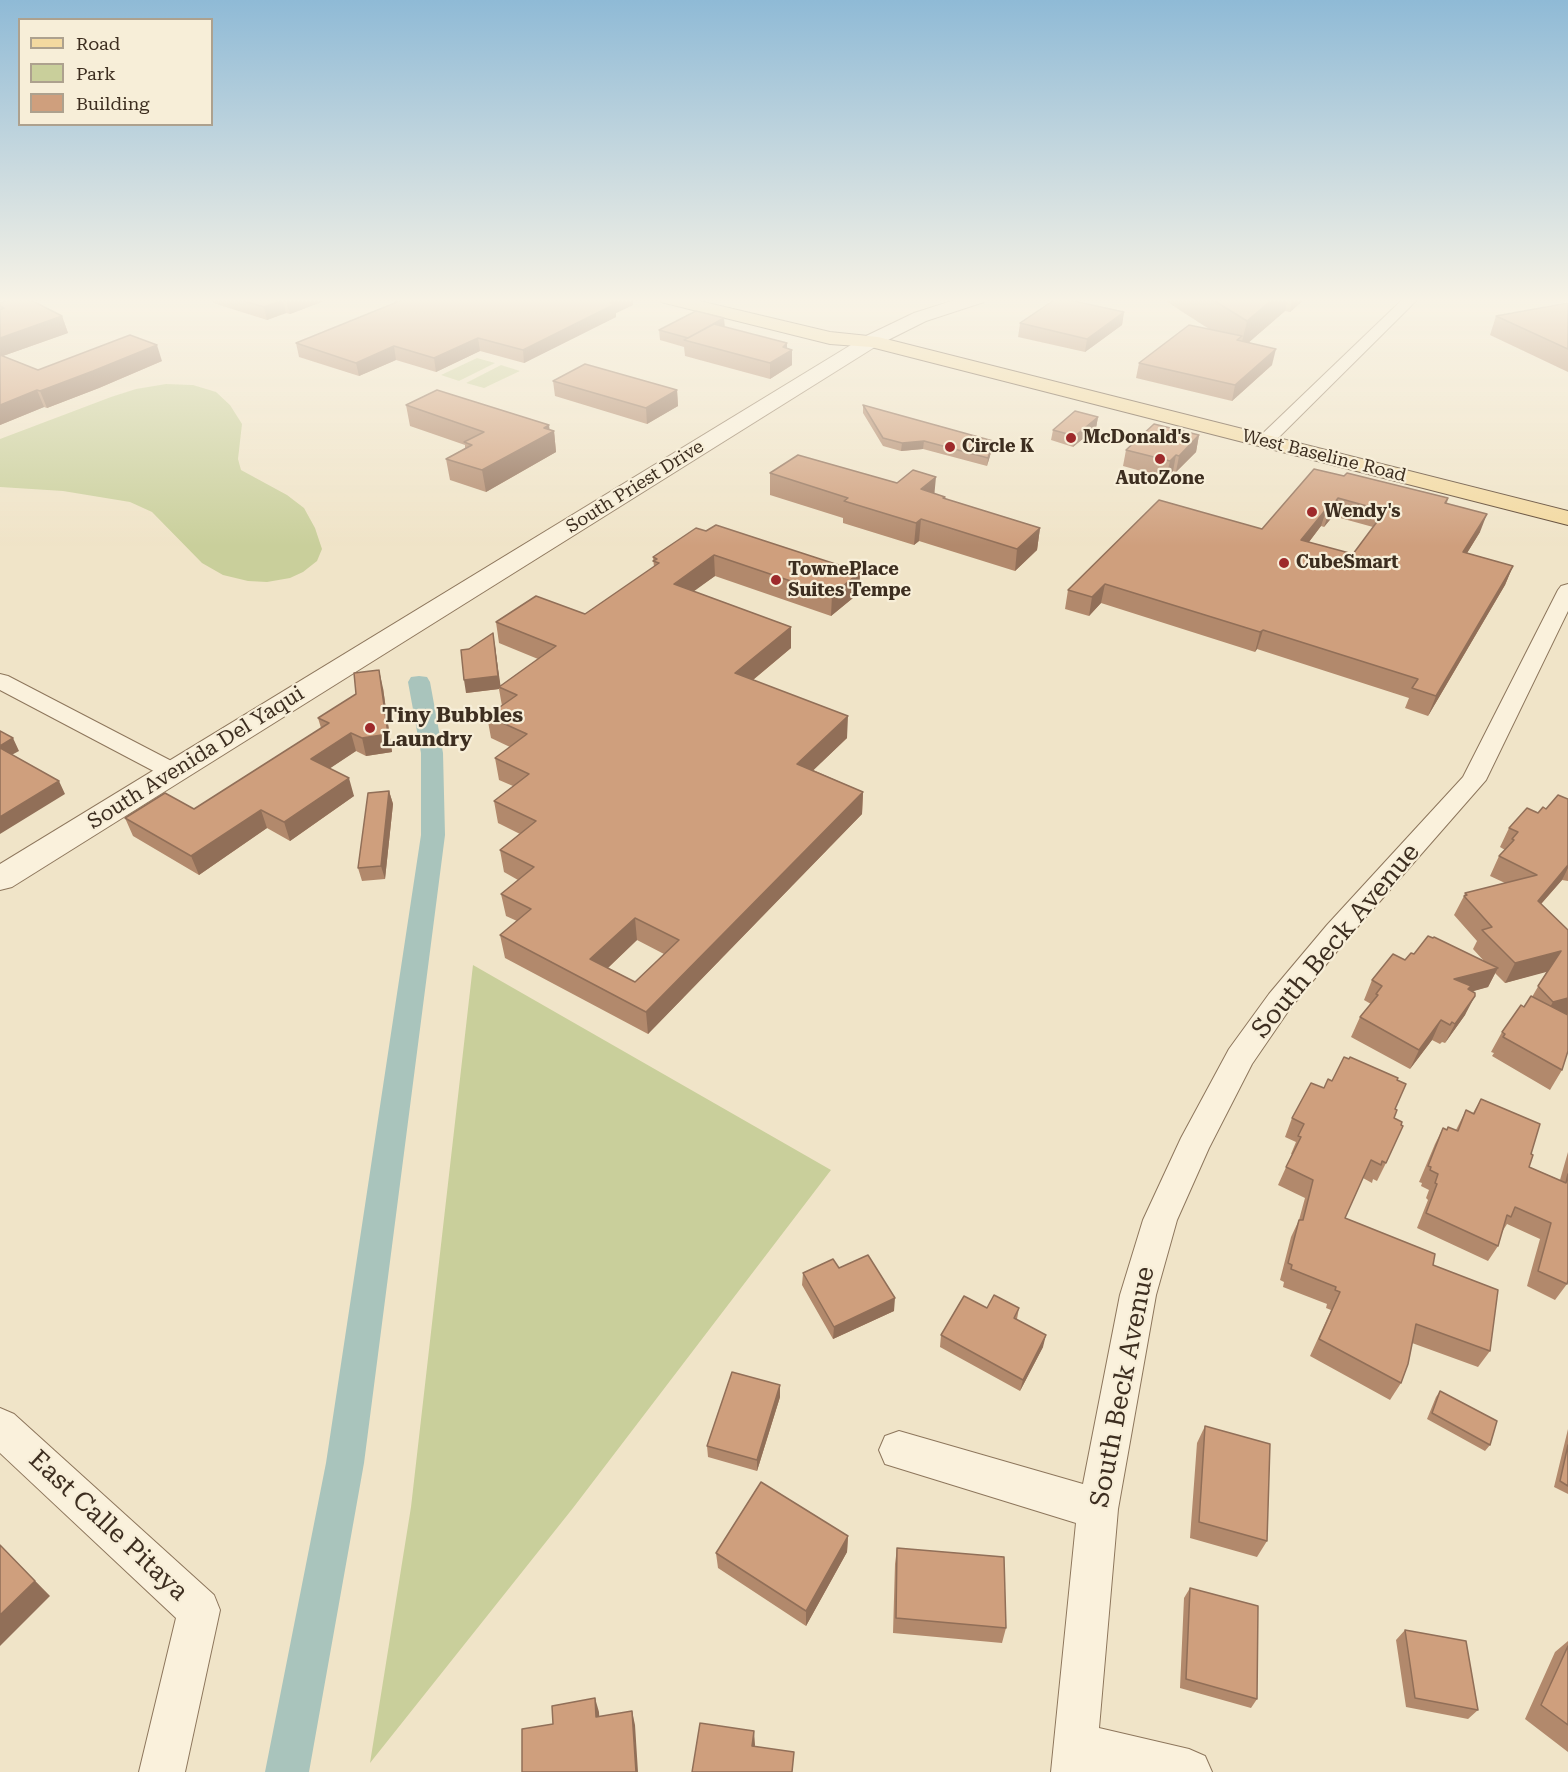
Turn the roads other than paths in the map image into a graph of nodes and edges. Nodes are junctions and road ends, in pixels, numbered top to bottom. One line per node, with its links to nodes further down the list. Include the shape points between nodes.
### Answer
1 (807, 381): 7 (street, South Priest Drive)
2 (1027, 381): 4 (main road, West Baseline Road)
3 (1327, 381): 4 (street)
4 (1265, 441): 5 (main road, West Baseline Road)
5 (1568, 518)
6 (1568, 590): 13 (street, South Beck Avenue, via 1474,780 1279,1002 1240,1057 1193,1147 1160,1220 1138,1295)
7 (392, 638): 9 (street, South Avenida Del Yaqui)
8 (2, 684): 9 (street)
9 (174, 772): 10 (street, South Avenida Del Yaqui)
10 (0, 879)
11 (0, 1427): 15 (street, East Calle Pitaya, via 199,1610)
12 (898, 1450): 13 (street)
13 (1098, 1509): 14 (street, South Beck Avenue)
14 (1075, 1759): 16 (street)
15 (162, 1772)
16 (1189, 1772)

